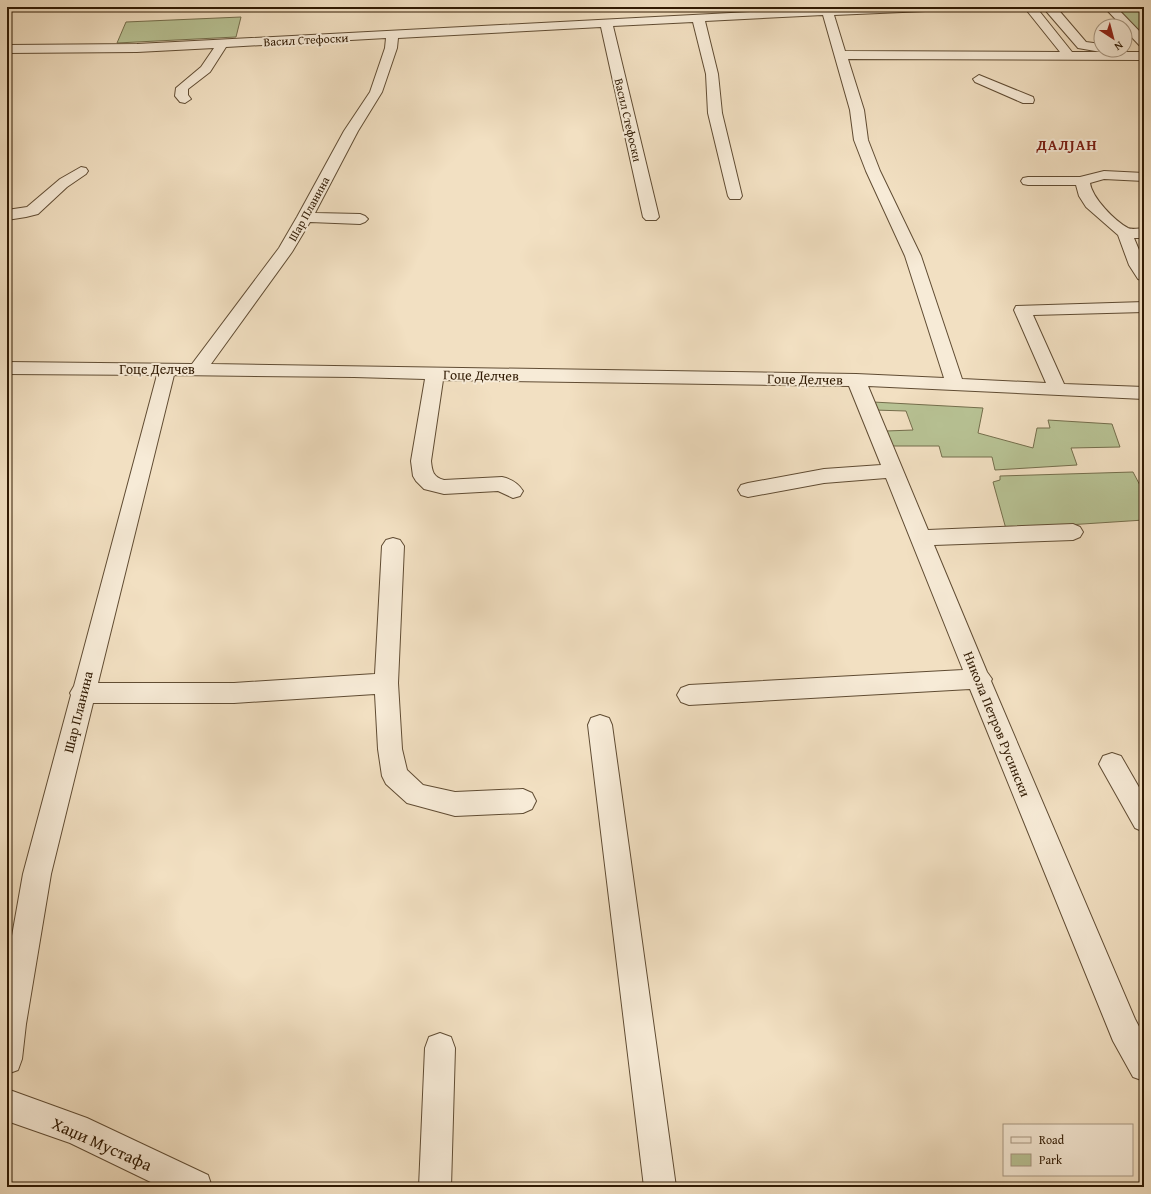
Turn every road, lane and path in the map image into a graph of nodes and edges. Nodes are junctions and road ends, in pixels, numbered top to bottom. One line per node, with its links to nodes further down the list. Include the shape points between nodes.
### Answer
1 (948, 7): 5 (street, Васил Стефоски)
2 (1030, 7): 17 (street)
3 (1050, 7): 11 (street, via 1082,45)
4 (1110, 7): 9 (street)
5 (818, 10): 6 (street, Васил Стефоски); 15 (street)
6 (698, 18): 7 (street, Васил Стефоски); 27 (street, via 712,74 715,113)
7 (606, 23): 8 (street, Васил Стефоски); 30 (street, Васил Стефоски)
8 (392, 35): 10 (street, Васил Стефоски); 29 (street, Шар Планина, via 391,48 376,92 350,131)
9 (1144, 43)
10 (222, 44): 14 (street, Васил Стефоски, via 137,48); 20 (street, via 206,69 182,88 181,96)
11 (1093, 47)
12 (1133, 48): 13 (street)
13 (1144, 48)
14 (7, 49)
15 (841, 55): 16 (street); 41 (street, via 857,110 862,140 873,171 913,256)
16 (966, 56): 17 (street); 19 (street)
17 (1069, 56): 18 (street)
18 (1144, 56)
19 (979, 79): 21 (street); 22 (street)
20 (185, 99)
21 (991, 99)
22 (1028, 100)
23 (81, 171): 28 (street, via 59,186 40,206 30,212)
24 (1144, 177): 26 (street, via 1115,175 1089,177)
25 (1028, 181): 26 (street)
26 (1083, 181): 32 (street, via 1082,188 1087,198)
27 (735, 196)
28 (7, 215)
29 (305, 217): 31 (street); 38 (street, Шар Планина, via 286,249)
30 (651, 217)
31 (360, 219)
32 (1125, 233): 33 (street); 34 (street)
33 (1144, 233)
34 (1144, 276)
35 (1144, 307): 42 (street, via 1022,310)
36 (7, 368): 37 (street, Гоце Делчев)
37 (167, 369): 38 (street, Гоце Делчев); 52 (street, Шар Планина)
38 (198, 369): 39 (street, Гоце Делчев)
39 (435, 374): 40 (street, Гоце Делчев); 46 (street, via 421,461 423,476 431,484 444,487 502,484)
40 (856, 380): 41 (street, Гоце Делчев); 44 (street, Никола Петров Русински)
41 (955, 385): 42 (street, Гоце Делчев)
42 (1058, 390): 43 (street, Гоце Делчев)
43 (1144, 393)
44 (894, 471): 45 (street, via 824,476); 48 (street, Никола Петров Русински)
45 (748, 490)
46 (513, 491)
47 (1073, 532): 48 (street)
48 (921, 538): 50 (street, Никола Петров Русински)
49 (393, 546): 51 (street)
50 (980, 679): 53 (street); 60 (street, Никола Петров Русински, via 1043,838 1124,1030)
51 (386, 684): 52 (street, via 234,694); 56 (street, via 390,748 395,776 416,795 455,804)
52 (82, 693): 59 (street, Шар Планина, via 37,874)
53 (689, 695)
54 (600, 725): 64 (street)
55 (1112, 764): 57 (street)
56 (523, 801)
57 (1144, 820)
58 (440, 1048): 63 (street)
59 (7, 1059)
60 (1144, 1066)
61 (7, 1105): 62 (street, Хаџи Мустафа, via 76,1129)
62 (193, 1186)
63 (435, 1187)
64 (660, 1187)

